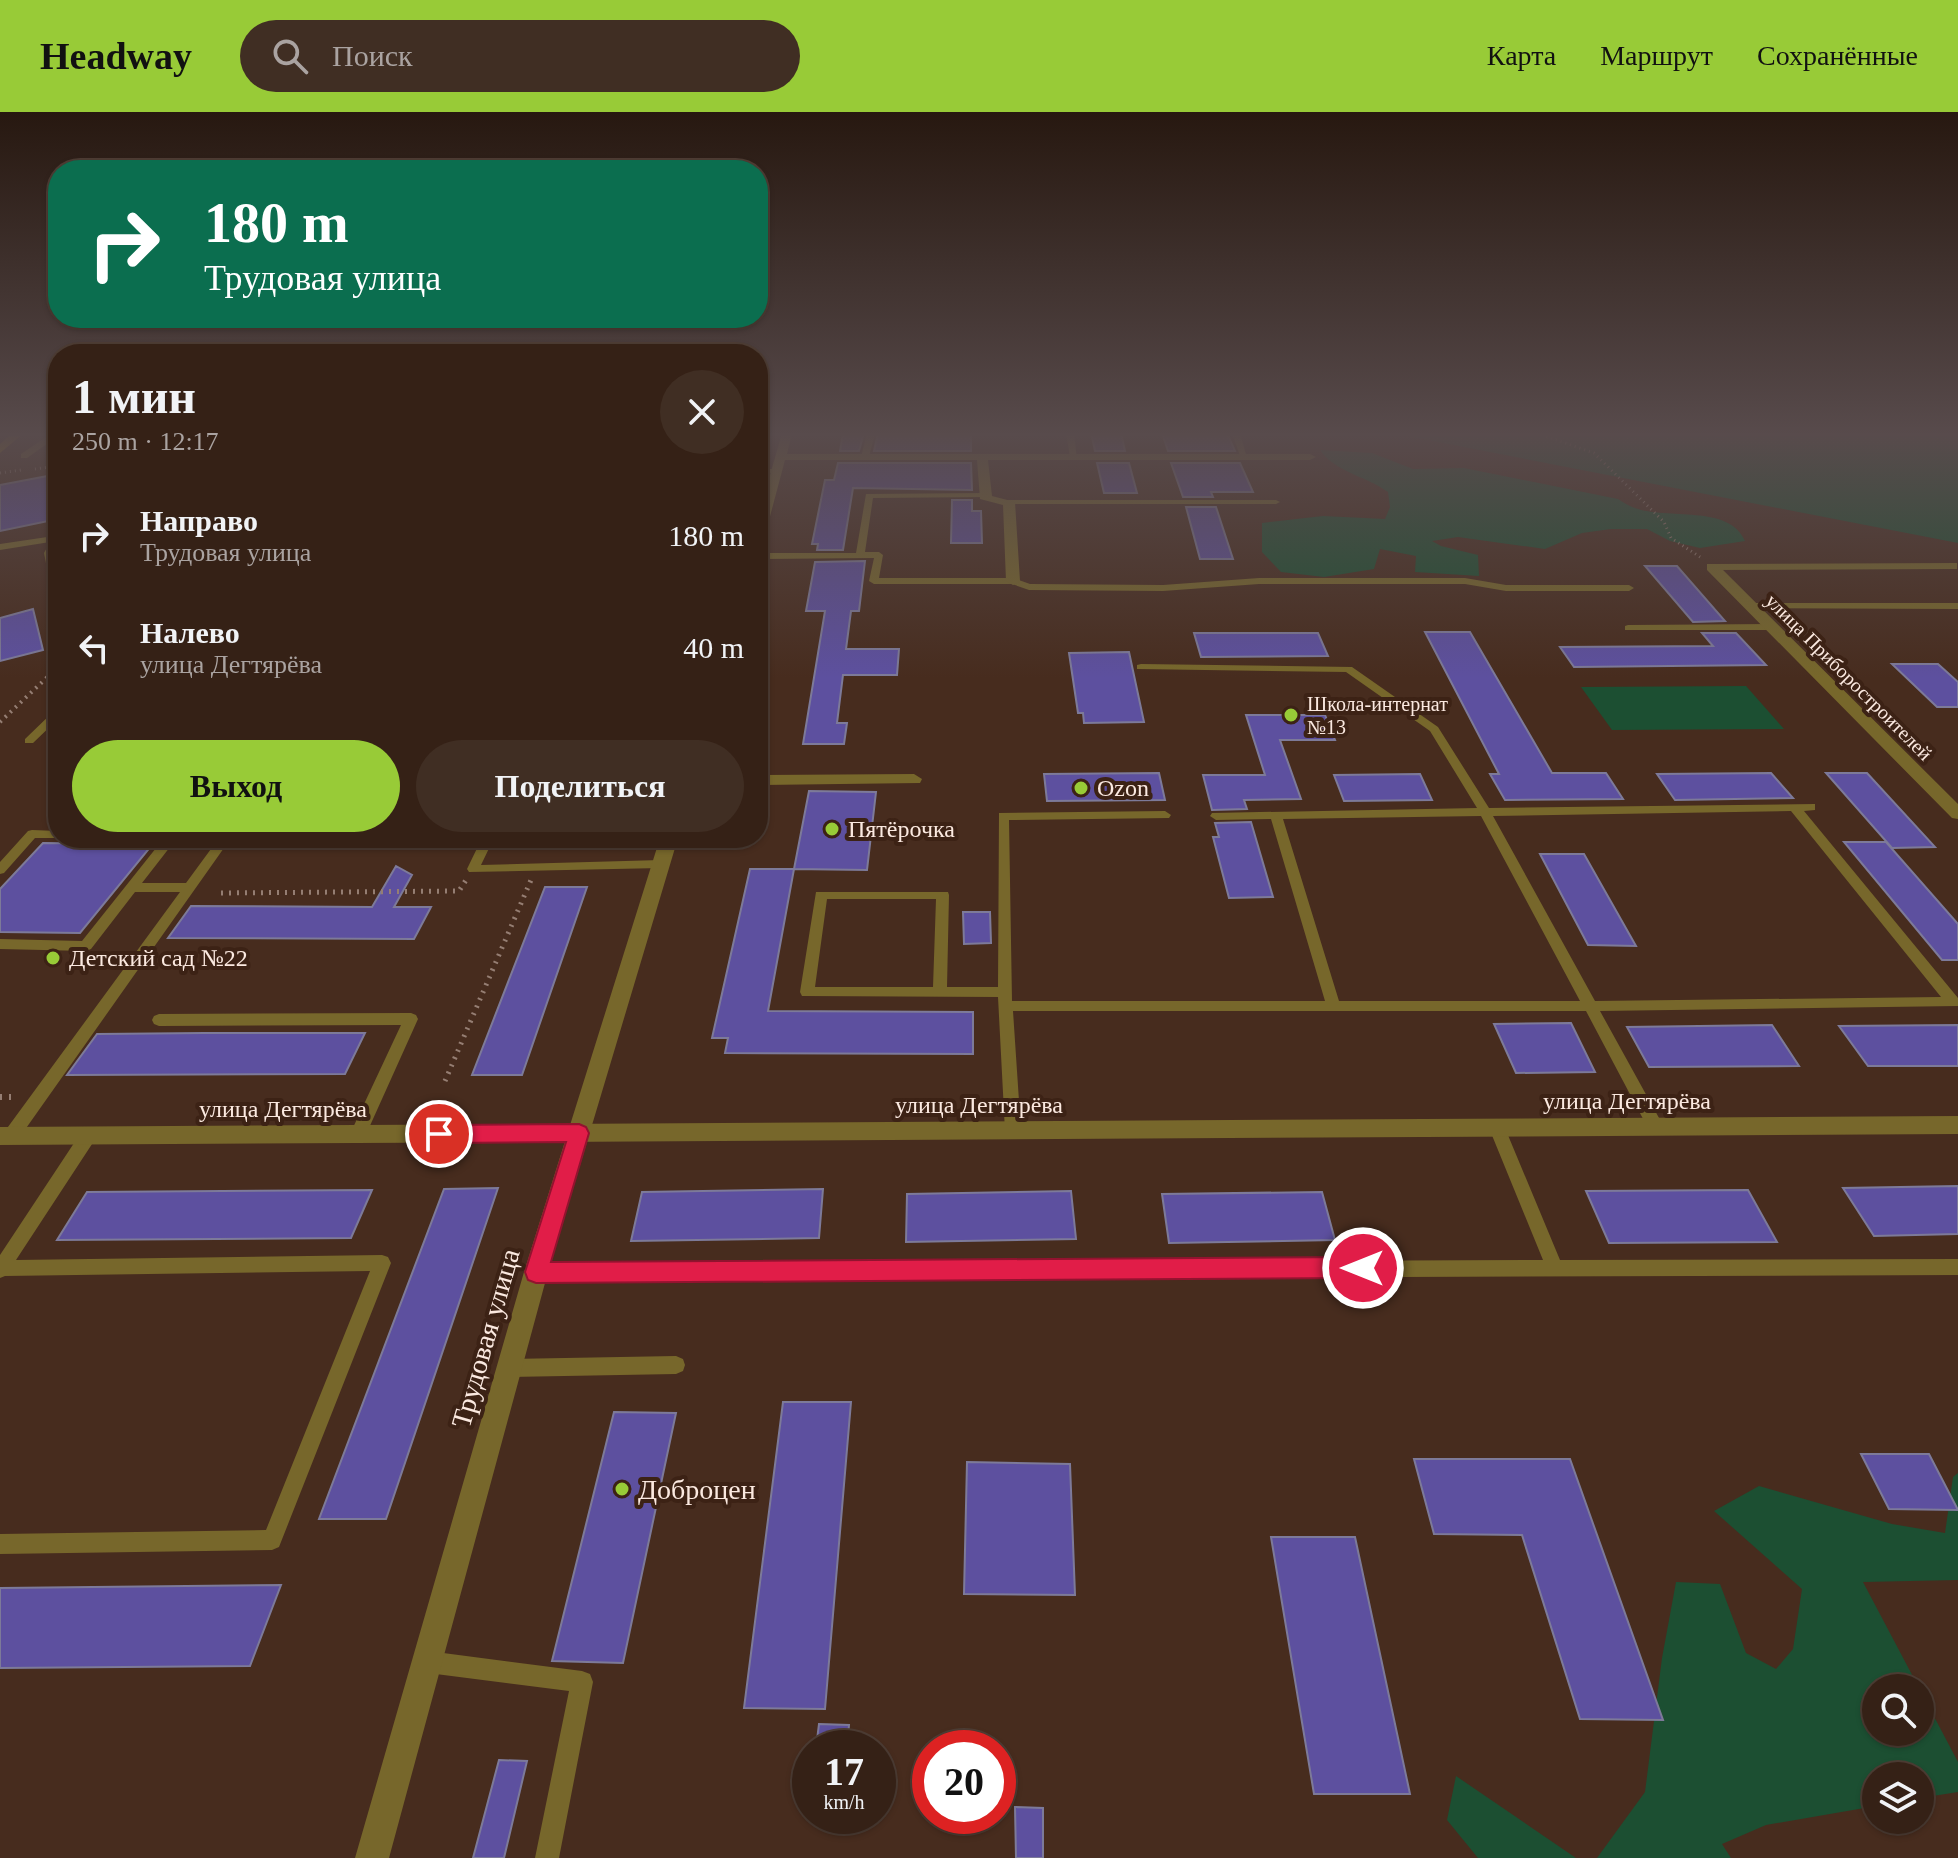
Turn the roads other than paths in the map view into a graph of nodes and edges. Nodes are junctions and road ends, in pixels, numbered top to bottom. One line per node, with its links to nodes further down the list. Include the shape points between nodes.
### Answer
1 (866, 514): 5 (lane)
2 (1010, 514): 9 (street)
3 (48, 539): 4 (lane)
4 (0, 547)
5 (860, 555): 6 (lane); 9 (lane, via 879,555 874,581)
6 (768, 556)
7 (1957, 566): 8 (lane)
8 (1712, 567): 11 (street, улица Приборостроителей)
9 (1013, 581): 10 (lane, via 1029,587 1465,581 1506,588)
10 (1629, 588)
11 (1751, 606): 12 (lane); 13 (street, улица Приборостроителей)
12 (1958, 606)
13 (1772, 627): 14 (lane); 23 (street, улица Приборостроителей)
14 (1628, 628)
15 (1141, 667): 22 (lane, via 1348,669 1434,729)
16 (48, 723): 17 (lane)
17 (29, 741)
18 (914, 779): 19 (street)
19 (768, 780)
20 (1794, 807): 21 (lane); 22 (lane); 40 (lane, via 1953,1002)
21 (1811, 807)
22 (1485, 812): 25 (lane); 40 (lane)
23 (1958, 814)
24 (1165, 815): 38 (lane, via 1003,816)
25 (1276, 815): 26 (lane); 39 (lane)
26 (1216, 816)
27 (48, 835): 33 (lane, via 32,834)
28 (163, 848): 35 (lane)
29 (218, 848): 34 (lane)
30 (483, 848): 32 (lane, via 473,869)
31 (666, 848): 32 (street, Трудовая улица)
32 (661, 864): 46 (street, Трудовая улица)
33 (0, 870)
34 (190, 887): 35 (lane); 48 (lane)
35 (133, 888): 36 (lane, via 86,946)
36 (0, 944)
37 (940, 992): 37 (lane, via 807,992 821,895 943,895); 38 (lane)
38 (1004, 999): 39 (lane); 45 (lane)
39 (1334, 1006): 40 (lane)
40 (1590, 1006): 43 (lane)
41 (159, 1020): 47 (lane, via 411,1019)
42 (1958, 1125): 43 (street, улица Дегтярёва)
43 (1656, 1127): 44 (street, улица Дегтярёва)
44 (1497, 1128): 45 (street, улица Дегтярёва); 50 (lane)
45 (1013, 1131): 46 (street, улица Дегтярёва)
46 (579, 1133): 47 (street, улица Дегтярёва); 53 (street, Трудовая улица)
47 (358, 1134): 49 (street, улица Дегтярёва)
48 (6, 1136): 49 (street, улица Дегтярёва)
49 (88, 1136): 52 (lane)
50 (1554, 1267): 51 (lane); 53 (lane)
51 (1958, 1267)
52 (1, 1269): 56 (lane, via 382,1263 272,1540)
53 (536, 1272): 55 (street, Трудовая улица)
54 (676, 1365): 55 (lane)
55 (509, 1368): 57 (street, Трудовая улица)
56 (0, 1544)
57 (428, 1662): 58 (street, Трудовая улица); 59 (lane, via 582,1682)
58 (372, 1858)
59 (547, 1858)

